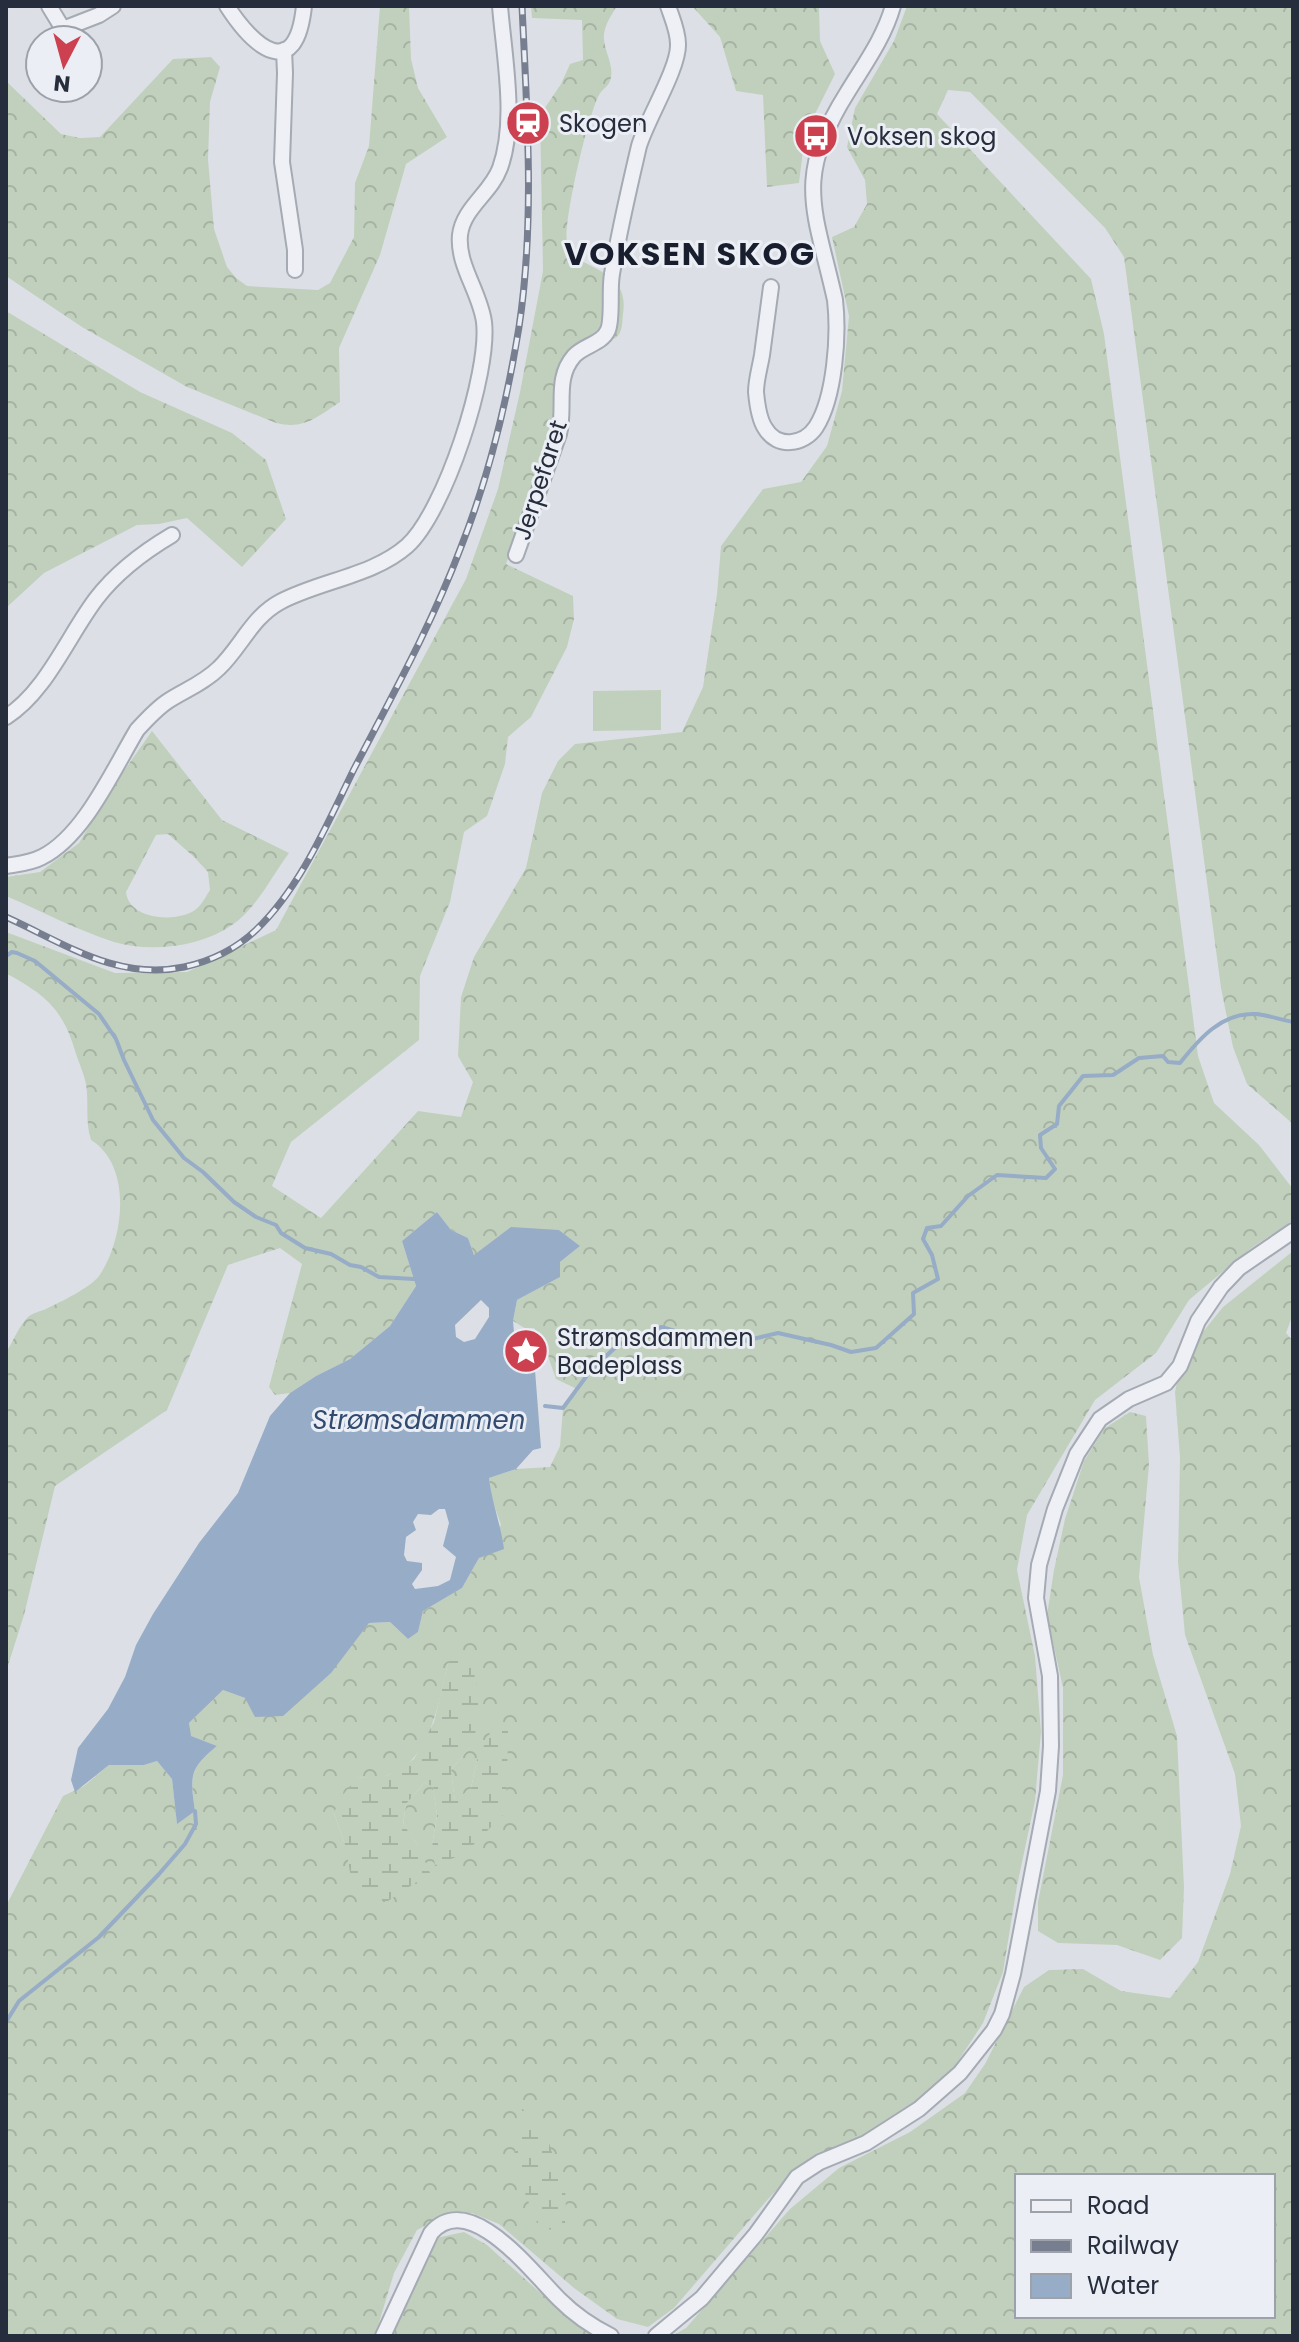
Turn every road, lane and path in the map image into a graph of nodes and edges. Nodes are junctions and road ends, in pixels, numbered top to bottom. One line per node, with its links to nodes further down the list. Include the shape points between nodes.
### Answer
1 (49, 6): 2 (street, via 63,29)
2 (113, 6)
3 (227, 6): 8 (street, via 258,45)
4 (304, 6): 8 (street, via 299,35)
5 (500, 6): 14 (street, via 506,149 498,173 460,233 462,256 484,319 484,354 448,480 430,518 392,556 267,610 217,670 168,701 137,730 72,834 42,857)
6 (668, 6): 12 (street, Jerpefaret, via 678,47 639,146 612,275 608,329 574,356 565,373 559,434)
7 (893, 6): 10 (street, via 880,40 820,142 812,183 835,300 835,361 818,423 798,442 769,433 756,390)
8 (284, 50): 9 (street, via 282,162)
9 (295, 270)
10 (771, 287)
11 (172, 535): 13 (street, via 98,596 33,693)
12 (516, 555)
13 (6, 717)
14 (6, 866)
15 (1293, 1231): 18 (street, via 1221,1287 1166,1383 1100,1419 1077,1454 1055,1509 1036,1598 1050,1676 1048,1791 1013,1974 994,2030 933,2099 877,2136 797,2177 702,2298)
16 (383, 2336): 17 (street, via 431,2233 439,2225 466,2221 485,2228 572,2311)
17 (611, 2336)
18 (656, 2336)

